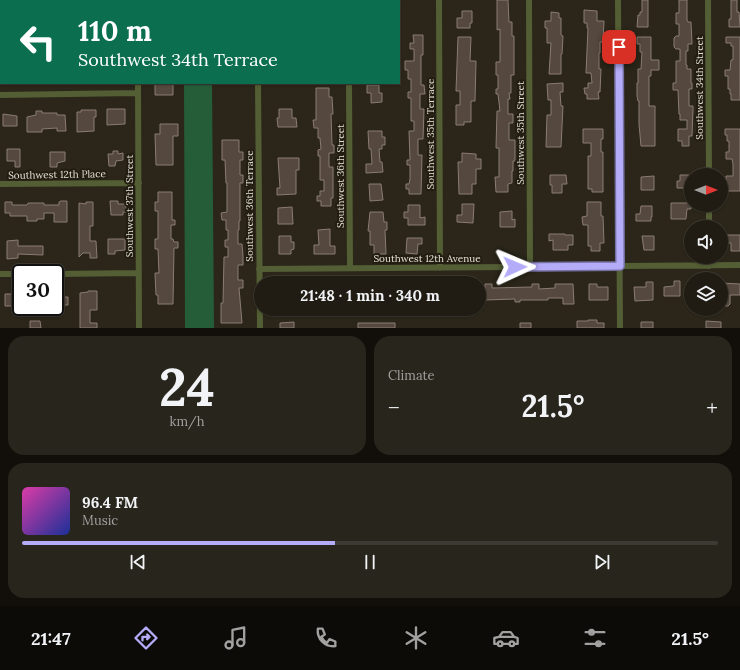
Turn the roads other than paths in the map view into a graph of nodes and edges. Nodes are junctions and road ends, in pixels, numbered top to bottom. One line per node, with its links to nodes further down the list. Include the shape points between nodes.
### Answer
1 (439, 0): 19 (street, Southwest 35th Terrace)
2 (529, 0): 16 (street, Southwest 35th Street)
3 (618, 0): 14 (street)
4 (708, 0): 10 (street, Southwest 34th Street)
5 (138, 84): 8 (street, Southwest 37th Street)
6 (258, 84): 17 (street, Southwest 36th Terrace)
7 (349, 84): 18 (street, Southwest 36th Street)
8 (138, 93): 9 (street); 11 (street, Southwest 37th Street)
9 (0, 95)
10 (709, 168)
11 (139, 183): 12 (street, Southwest 12th Place); 20 (street, Southwest 37th Street)
12 (0, 184)
13 (740, 265): 15 (street, Southwest 12th Avenue)
14 (620, 266): 15 (street, Southwest 12th Avenue); 16 (street, Southwest 12th Avenue); 26 (street)
15 (709, 266)
16 (530, 267): 19 (street, Southwest 12th Avenue)
17 (259, 268): 18 (street, Southwest 12th Avenue); 25 (street, Southwest 36th Terrace)
18 (350, 268): 19 (street, Southwest 12th Avenue)
19 (440, 268)
20 (139, 273): 23 (street); 24 (street, Southwest 37th Street)
21 (0, 274): 22 (street)
22 (12, 274)
23 (64, 274)
24 (139, 328)
25 (260, 328)
26 (620, 328)

